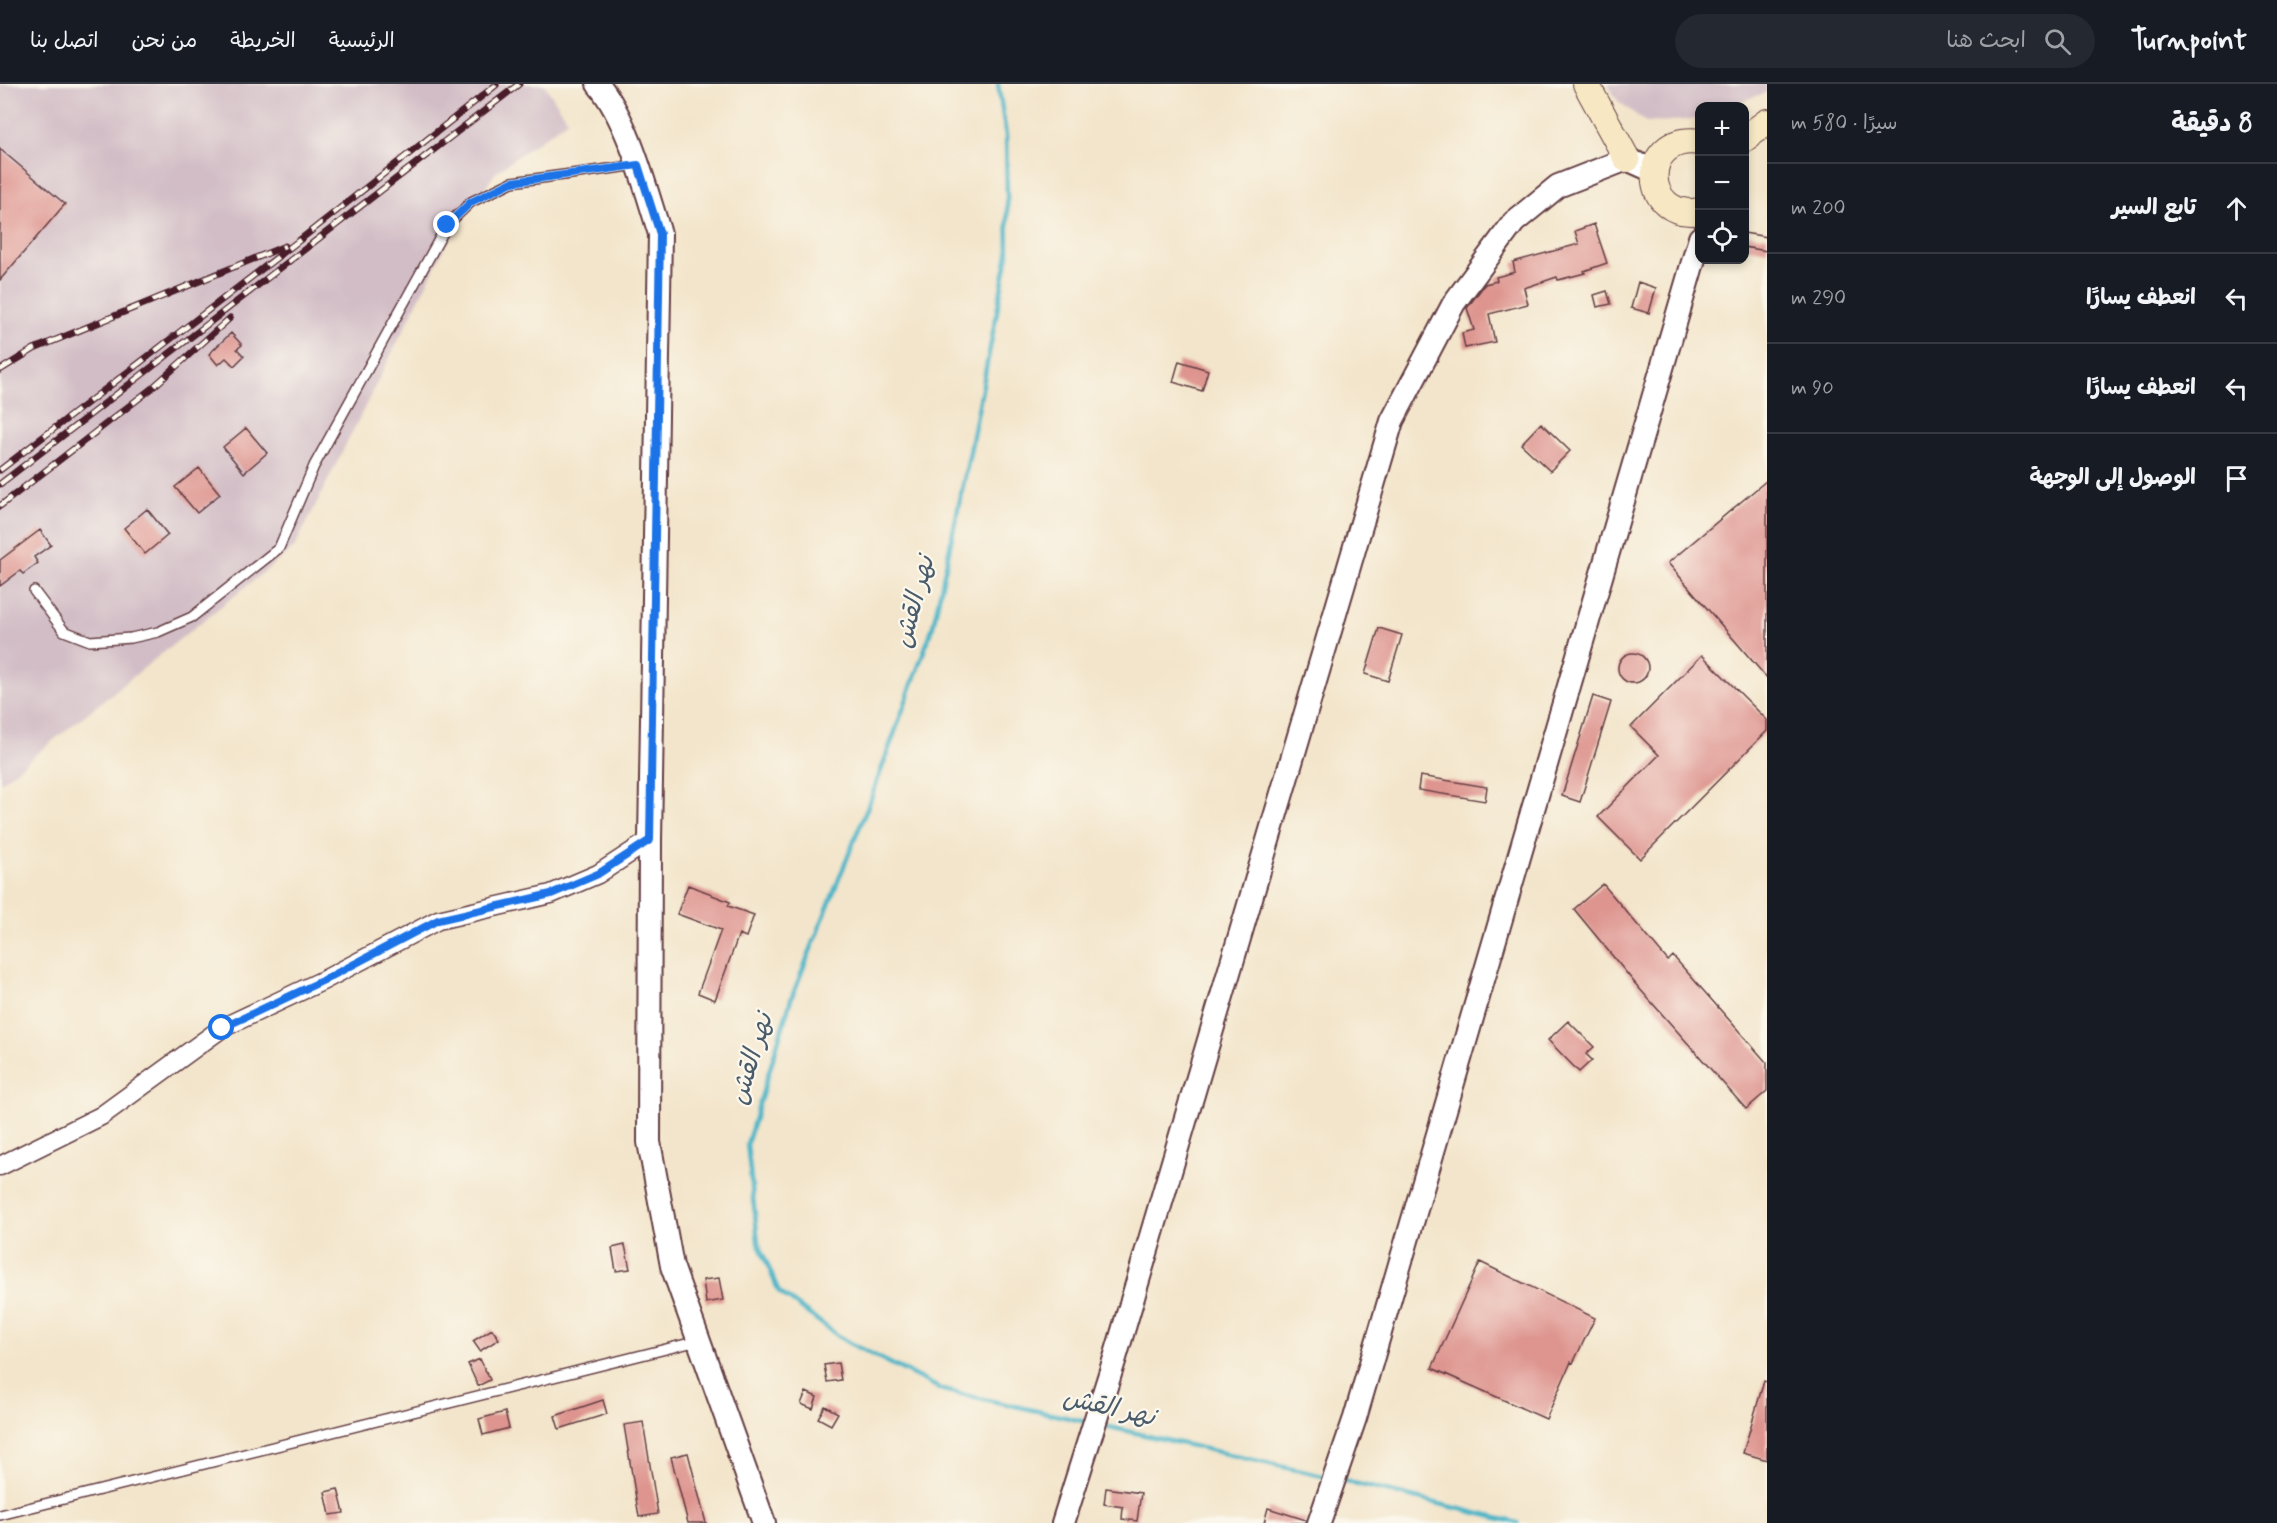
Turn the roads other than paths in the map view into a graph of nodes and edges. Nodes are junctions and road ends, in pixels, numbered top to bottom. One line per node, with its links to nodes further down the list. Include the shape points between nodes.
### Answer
1 (598, 84): 7 (street, via 612,100)
2 (1586, 84): 6 (main road)
3 (1767, 122): 4 (main road)
4 (1749, 135)
5 (1695, 142): 8 (main road, via 1682,141 1665,149)
6 (1627, 159): 8 (street); 18 (street, via 1558,186 1514,222 1454,303 1392,421)
7 (638, 165): 11 (lane, via 512,182 471,202 447,225 314,466 279,548 192,616 158,632 90,641 64,631); 12 (street, via 660,234)
8 (1654, 171): 9 (main road, via 1654,183 1665,203 1686,213)
9 (1695, 212)
10 (1695, 255): 16 (street, via 1355,1418)
11 (34, 591)
12 (650, 840): 13 (street, via 598,874 551,894 438,920 222,1028 101,1116); 14 (street, via 649,1142 672,1266)
13 (0, 1167)
14 (699, 1341): 15 (lane); 17 (street)
15 (0, 1515)
16 (1320, 1520)
17 (764, 1523)
18 (1063, 1523)

